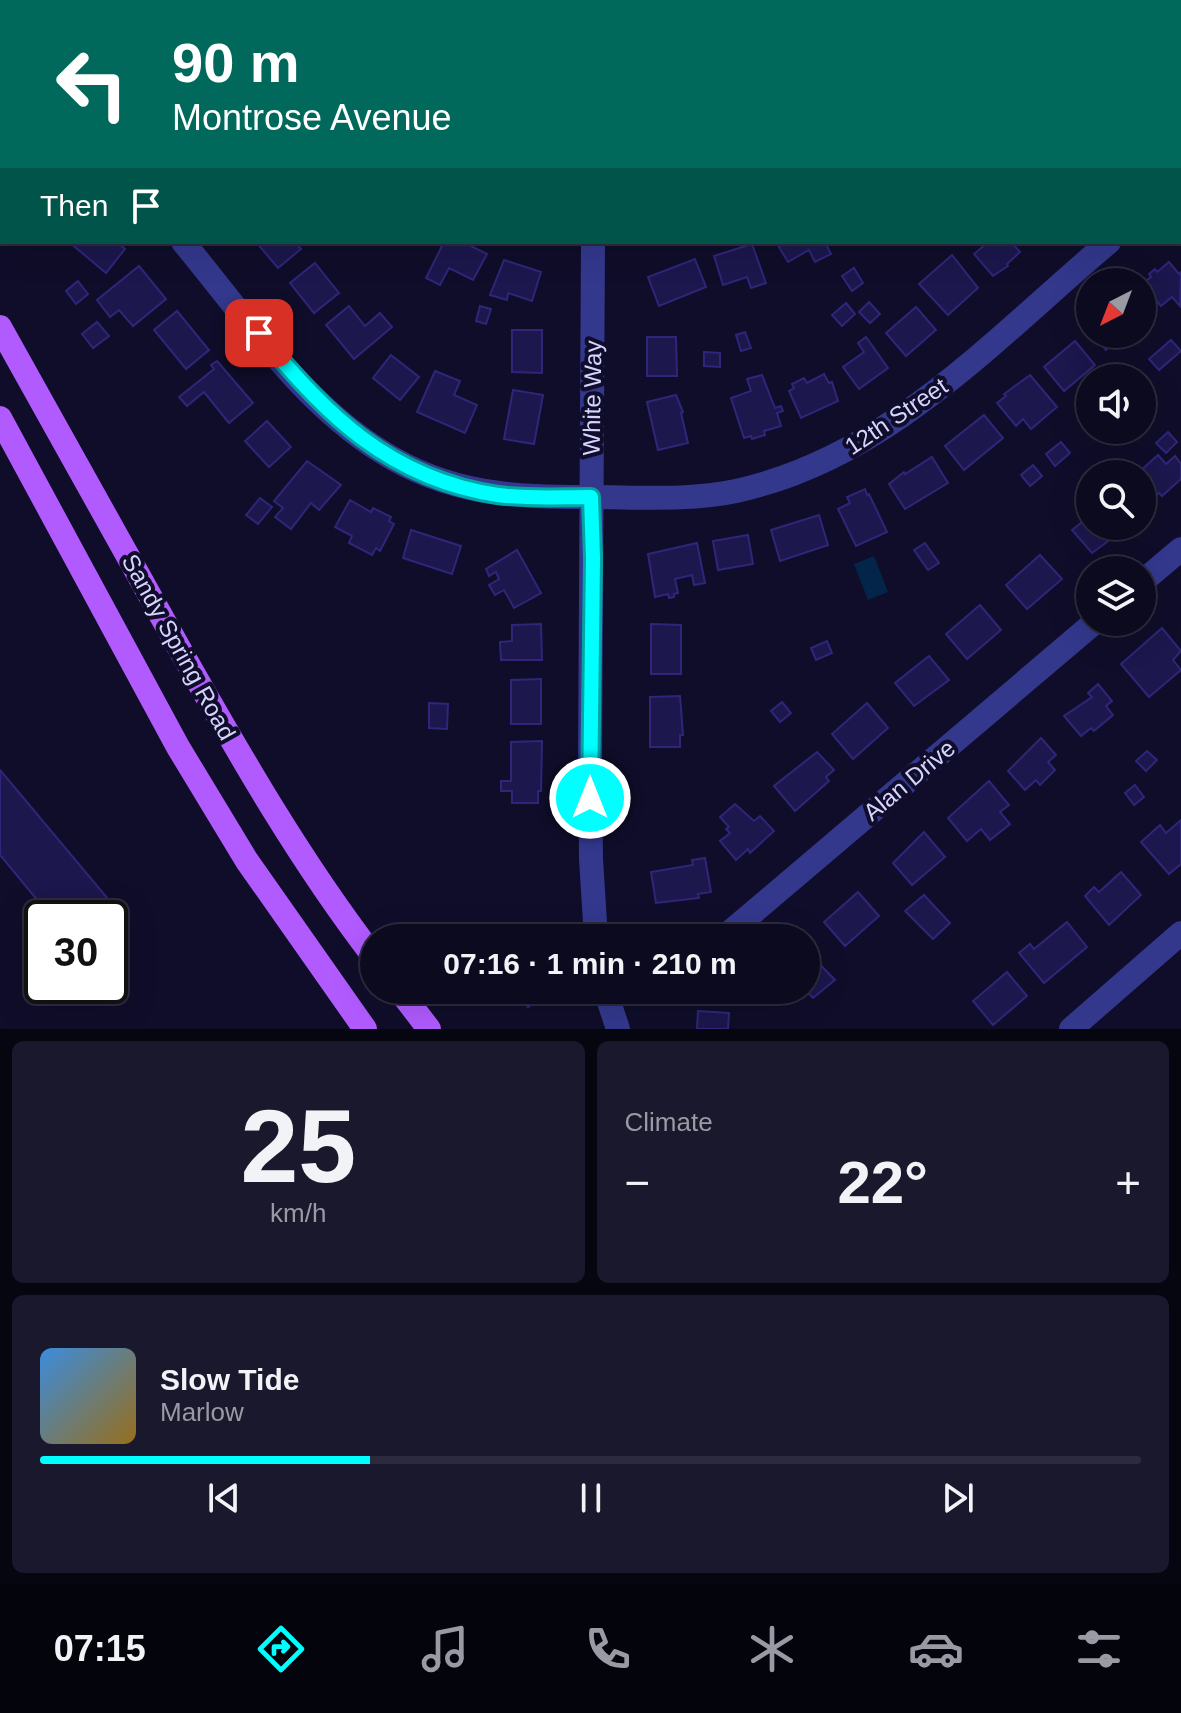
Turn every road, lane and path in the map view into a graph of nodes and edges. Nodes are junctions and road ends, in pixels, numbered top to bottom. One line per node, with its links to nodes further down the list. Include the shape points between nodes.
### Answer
1 (185, 244): 6 (street, 12th Street, via 314,399 382,453 455,486 529,498)
2 (593, 244): 6 (street, White Way)
3 (1107, 244): 6 (street, 12th Street, via 941,388 833,458 734,492)
4 (0, 327): 13 (main road, Sandy Spring Road, via 241,757)
5 (0, 418): 16 (main road, Sandy Spring Road, via 178,747 247,861)
6 (591, 497): 10 (street, White Way)
7 (1181, 549): 8 (street)
8 (1156, 570)
9 (1079, 636): 11 (street, Alan Drive)
10 (595, 924)
11 (739, 924)
12 (1181, 933): 19 (street)
13 (360, 939)
14 (410, 1004): 17 (main road)
15 (610, 1004): 18 (street)
16 (365, 1029)
17 (429, 1029)
18 (618, 1029)
19 (1071, 1029)

